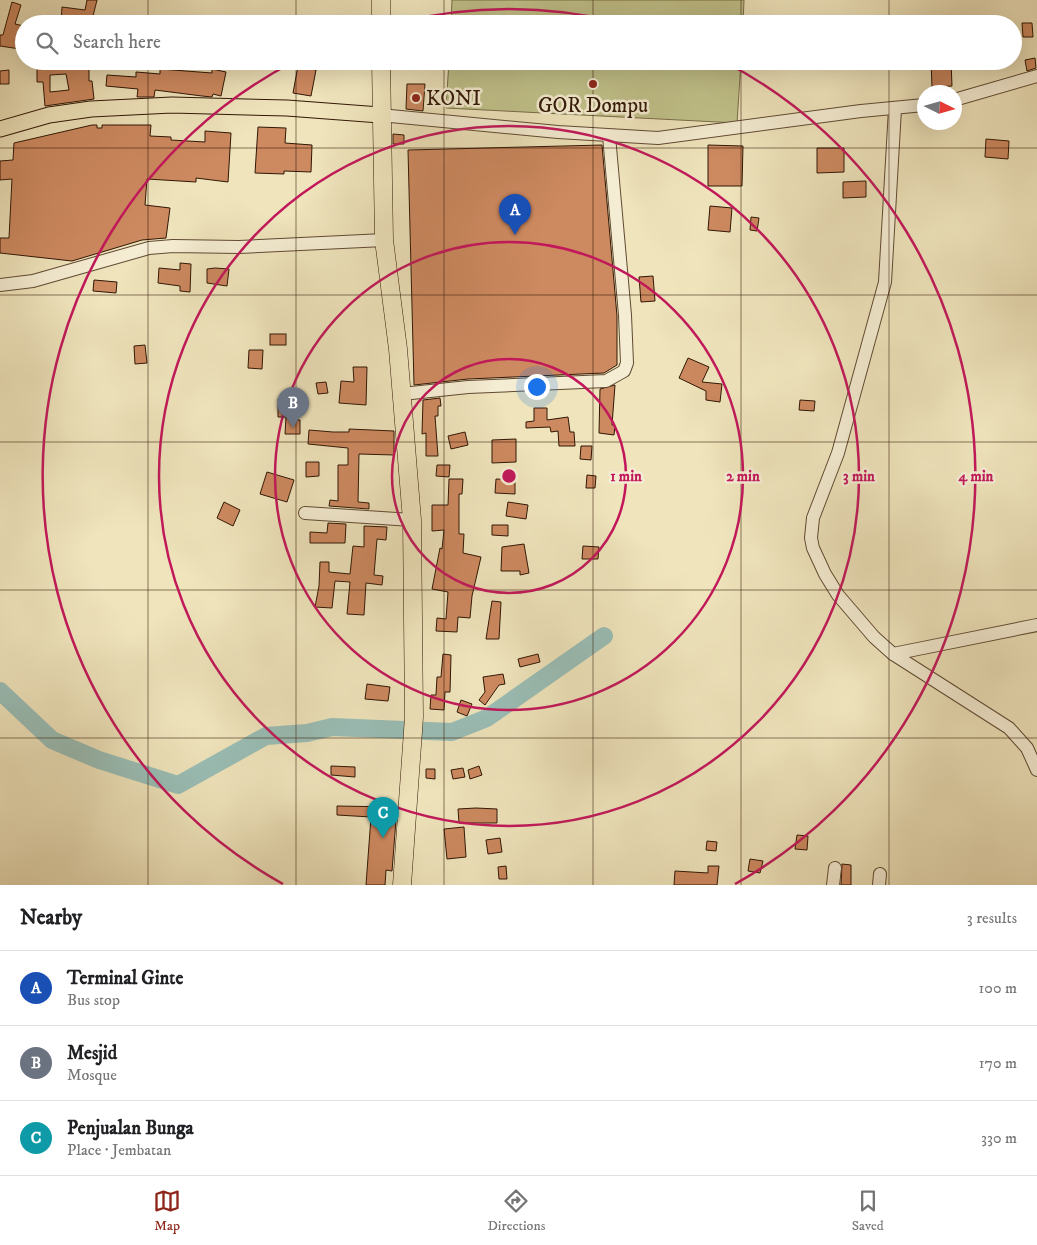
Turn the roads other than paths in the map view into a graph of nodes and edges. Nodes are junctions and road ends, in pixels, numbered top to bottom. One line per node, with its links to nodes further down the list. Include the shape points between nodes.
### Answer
1 (381, 0): 2 (highway)
2 (381, 15)
3 (381, 70): 8 (highway)
4 (1037, 76): 5 (street)
5 (962, 98)
6 (917, 106): 7 (street)
7 (895, 109): 10 (street, via 658,138); 17 (street, via 885,282 838,453 813,518 811,538 824,574 838,595)
8 (380, 115): 9 (main road, via 287,108 172,105 91,109 49,115); 10 (street); 11 (highway)
9 (0, 129)
10 (609, 136): 13 (street, via 625,315 627,362 624,371 606,380)
11 (384, 240): 12 (street, via 149,248 33,281); 13 (highway)
12 (0, 285)
13 (402, 394): 15 (highway)
14 (305, 513): 15 (street)
15 (412, 520): 20 (highway, via 414,717)
16 (1037, 625): 17 (street)
17 (893, 654): 18 (street, via 1009,728 1027,748)
18 (1037, 770)
19 (835, 868): 21 (street)
20 (402, 885)
21 (833, 885)

